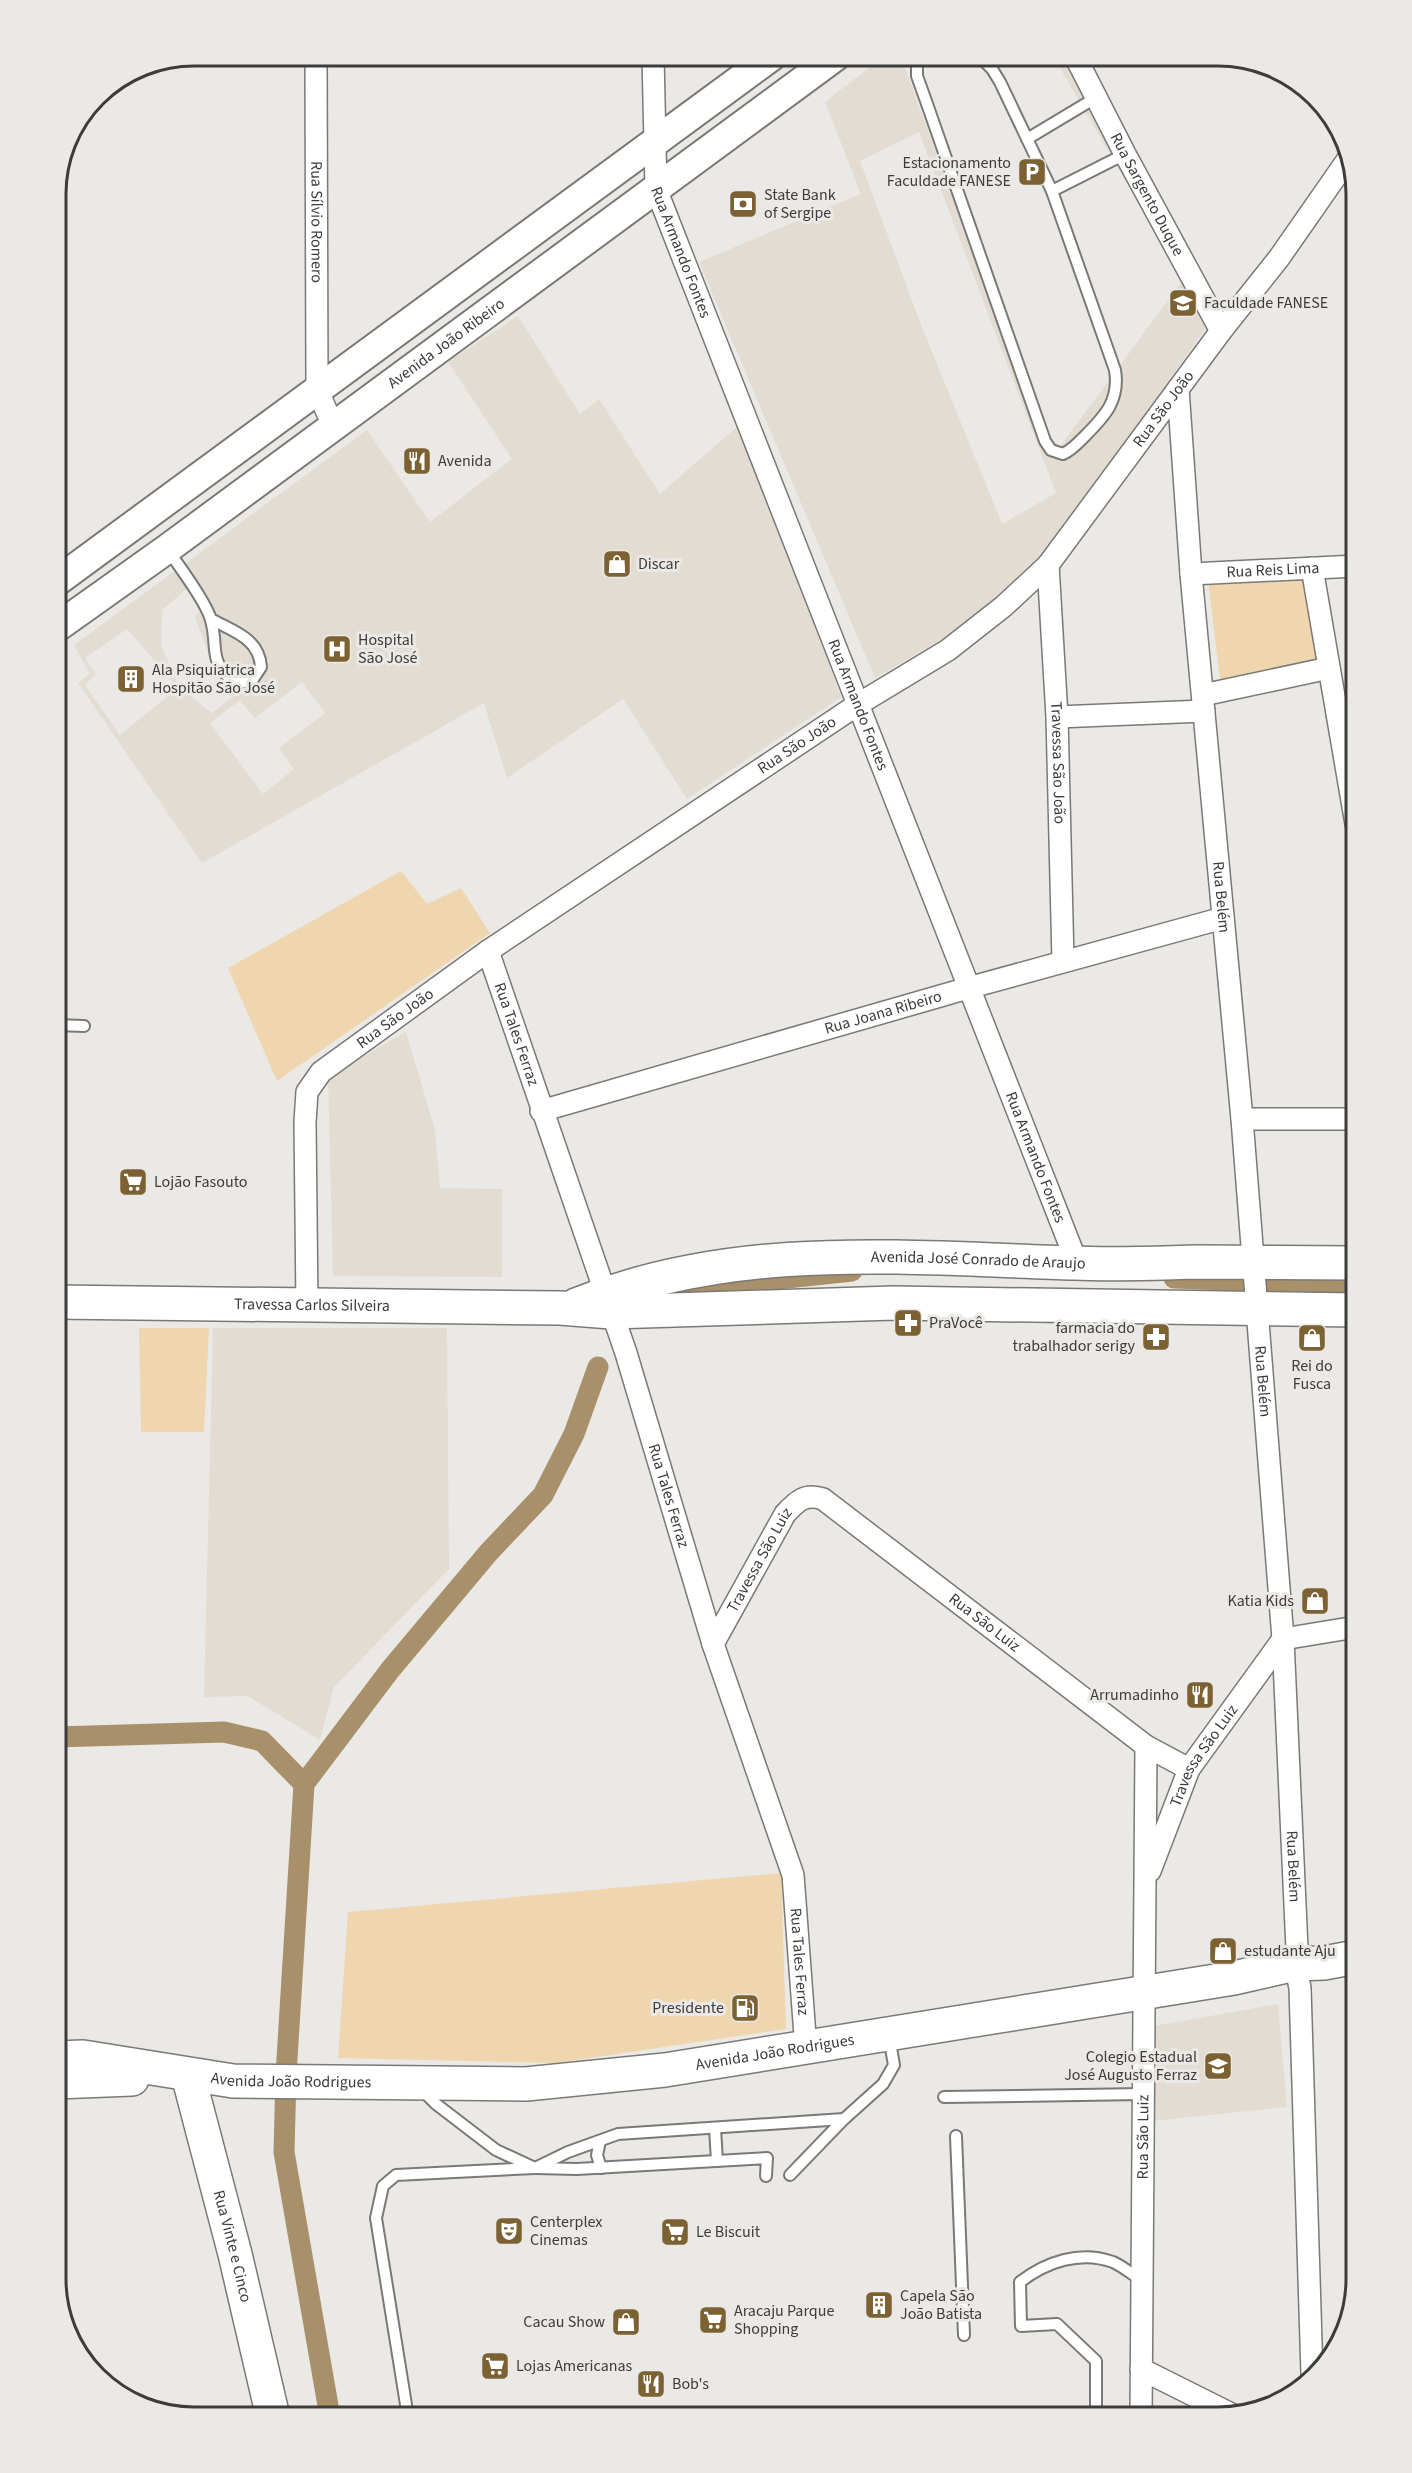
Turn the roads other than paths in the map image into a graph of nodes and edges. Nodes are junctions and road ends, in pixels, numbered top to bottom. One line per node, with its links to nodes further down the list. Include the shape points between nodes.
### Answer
1 (316, 66): 16 (street, Rua Sílvio Romero)
2 (652, 66): 10 (street, Rua Armando Fontes)
3 (758, 66): 10 (main road)
4 (822, 66): 13 (main road, Avenida João Ribeiro)
5 (916, 66): 14 (lane, via 1046,441 1051,450 1063,454 1111,408 1116,377)
6 (989, 66): 9 (lane)
7 (1080, 66): 8 (street, Rua Sargento Duque)
8 (1097, 97): 9 (lane); 11 (street, Rua Sargento Duque)
9 (1027, 140): 14 (lane)
10 (654, 143): 13 (street, Rua Armando Fontes); 16 (main road)
11 (1125, 154): 14 (lane); 15 (street, Rua Sargento Duque)
12 (1343, 166): 15 (street, Rua São João, via 1279,258)
13 (656, 189): 18 (main road, Avenida João Ribeiro); 29 (street, Rua Armando Fontes)
14 (1052, 191)
15 (1221, 331): 17 (street, Rua São João)
16 (317, 389): 18 (street); 24 (main road)
17 (1178, 389): 20 (street, Rua São João); 23 (street, Rua Belém)
18 (333, 426): 19 (main road, Avenida João Ribeiro)
19 (167, 549): 25 (lane); 26 (main road, Avenida João Ribeiro)
20 (1048, 565): 29 (street, Rua São João, via 964,638); 31 (street, Travessa São João)
21 (1346, 566): 22 (street, Rua Reis Lima)
22 (1312, 568): 23 (street, Rua Reis Lima); 27 (street)
23 (1191, 574): 28 (street, Rua Belém)
24 (66, 575)
25 (211, 619): 25 (lane, via 214,657 223,673 234,683 251,682 261,668 260,655 252,643)
26 (66, 621)
27 (1329, 668): 28 (street); 30 (street)
28 (1203, 703): 31 (street); 32 (street, Rua Belém)
29 (857, 705): 33 (street, Rua São João); 35 (street, Rua Armando Fontes)
30 (1346, 710)
31 (1057, 717): 34 (street, Travessa São João)
32 (1223, 918): 34 (street, Rua Joana Ribeiro); 39 (street, Rua Belém)
33 (488, 951): 38 (street, Rua Tales Ferraz); 47 (street, Rua São João, via 327,1066 307,1092)
34 (1063, 961): 35 (street, Rua Joana Ribeiro)
35 (968, 988): 38 (street, Rua Joana Ribeiro); 41 (street, Rua Armando Fontes)
36 (66, 1025): 37 (lane)
37 (84, 1026)
38 (542, 1110): 45 (street, Rua Tales Ferraz)
39 (1242, 1119): 40 (street); 43 (street, Rua Belém)
40 (1346, 1119)
41 (1077, 1263): 43 (main road, Avenida José Conrado de Araujo); 45 (main road, Avenida José Conrado de Araujo, via 908,1256 816,1257 746,1263 655,1279)
42 (1346, 1263): 43 (main road, Avenida José Conrado de Araujo)
43 (1253, 1265): 46 (street, Rua Belém)
44 (66, 1302): 47 (main road, Travessa Carlos Silveira)
45 (608, 1303): 46 (main road); 47 (main road, Travessa Carlos Silveira, via 568,1308); 52 (street, Rua Tales Ferraz)
46 (1256, 1305): 48 (main road); 51 (street, Rua Belém)
47 (307, 1306)
48 (1346, 1310)
49 (823, 1499): 52 (street, Travessa São Luiz, via 803,1497 785,1514); 53 (street, Rua São Luiz)
50 (1346, 1629): 51 (street)
51 (1282, 1639): 54 (street, Travessa São Luiz); 57 (street, Rua Belém)
52 (713, 1644): 60 (street, Rua Tales Ferraz, via 793,1875)
53 (1146, 1746): 54 (street, Rua São Luiz); 55 (street, Rua São Luiz)
54 (1189, 1769): 55 (street, Travessa São Luiz)
55 (1146, 1884): 58 (street, Rua São Luiz)
56 (1346, 1960): 57 (main road, Avenida João Rodrigues)
57 (1295, 1964): 58 (main road, Avenida João Rodrigues); 78 (street, Rua Belém, via 1300,1988)
58 (1145, 1993): 59 (main road, Avenida João Rodrigues); 65 (street, Rua São Luiz)
59 (888, 2034): 60 (main road, Avenida João Rodrigues); 67 (lane, via 894,2065 883,2084)
60 (806, 2049): 64 (main road, Avenida João Rodrigues, via 665,2070 526,2084)
61 (66, 2058): 62 (main road, via 83,2057)
62 (188, 2075): 63 (main road); 64 (main road, Avenida João Rodrigues, via 233,2081); 80 (main road, Rua Vinte e Cinco)
63 (66, 2081)
64 (415, 2083): 72 (lane, via 496,2150)
65 (1143, 2094): 66 (lane); 76 (street, Rua São Luiz)
66 (944, 2097)
67 (844, 2119): 68 (lane); 74 (lane)
68 (715, 2128): 70 (lane, via 618,2134); 71 (lane)
69 (956, 2136): 77 (lane)
70 (600, 2141): 72 (lane); 73 (lane, via 597,2155)
71 (717, 2161): 73 (lane); 75 (lane, via 766,2158)
72 (535, 2168): 73 (lane); 81 (lane, via 417,2172 396,2175 383,2186 376,2218)
73 (601, 2168)
74 (790, 2175)
75 (766, 2176)
76 (1141, 2280): 79 (street, Rua São Luiz); 82 (lane, via 1113,2263 1090,2257 1068,2258 1035,2270 1020,2282 1021,2326 1057,2324 1096,2361)
77 (964, 2336)
78 (1312, 2367)
79 (1141, 2368): 83 (street, Rua São Luiz); 84 (street)
80 (271, 2407)
81 (406, 2407)
82 (1096, 2407)
83 (1141, 2407)
84 (1217, 2407)

